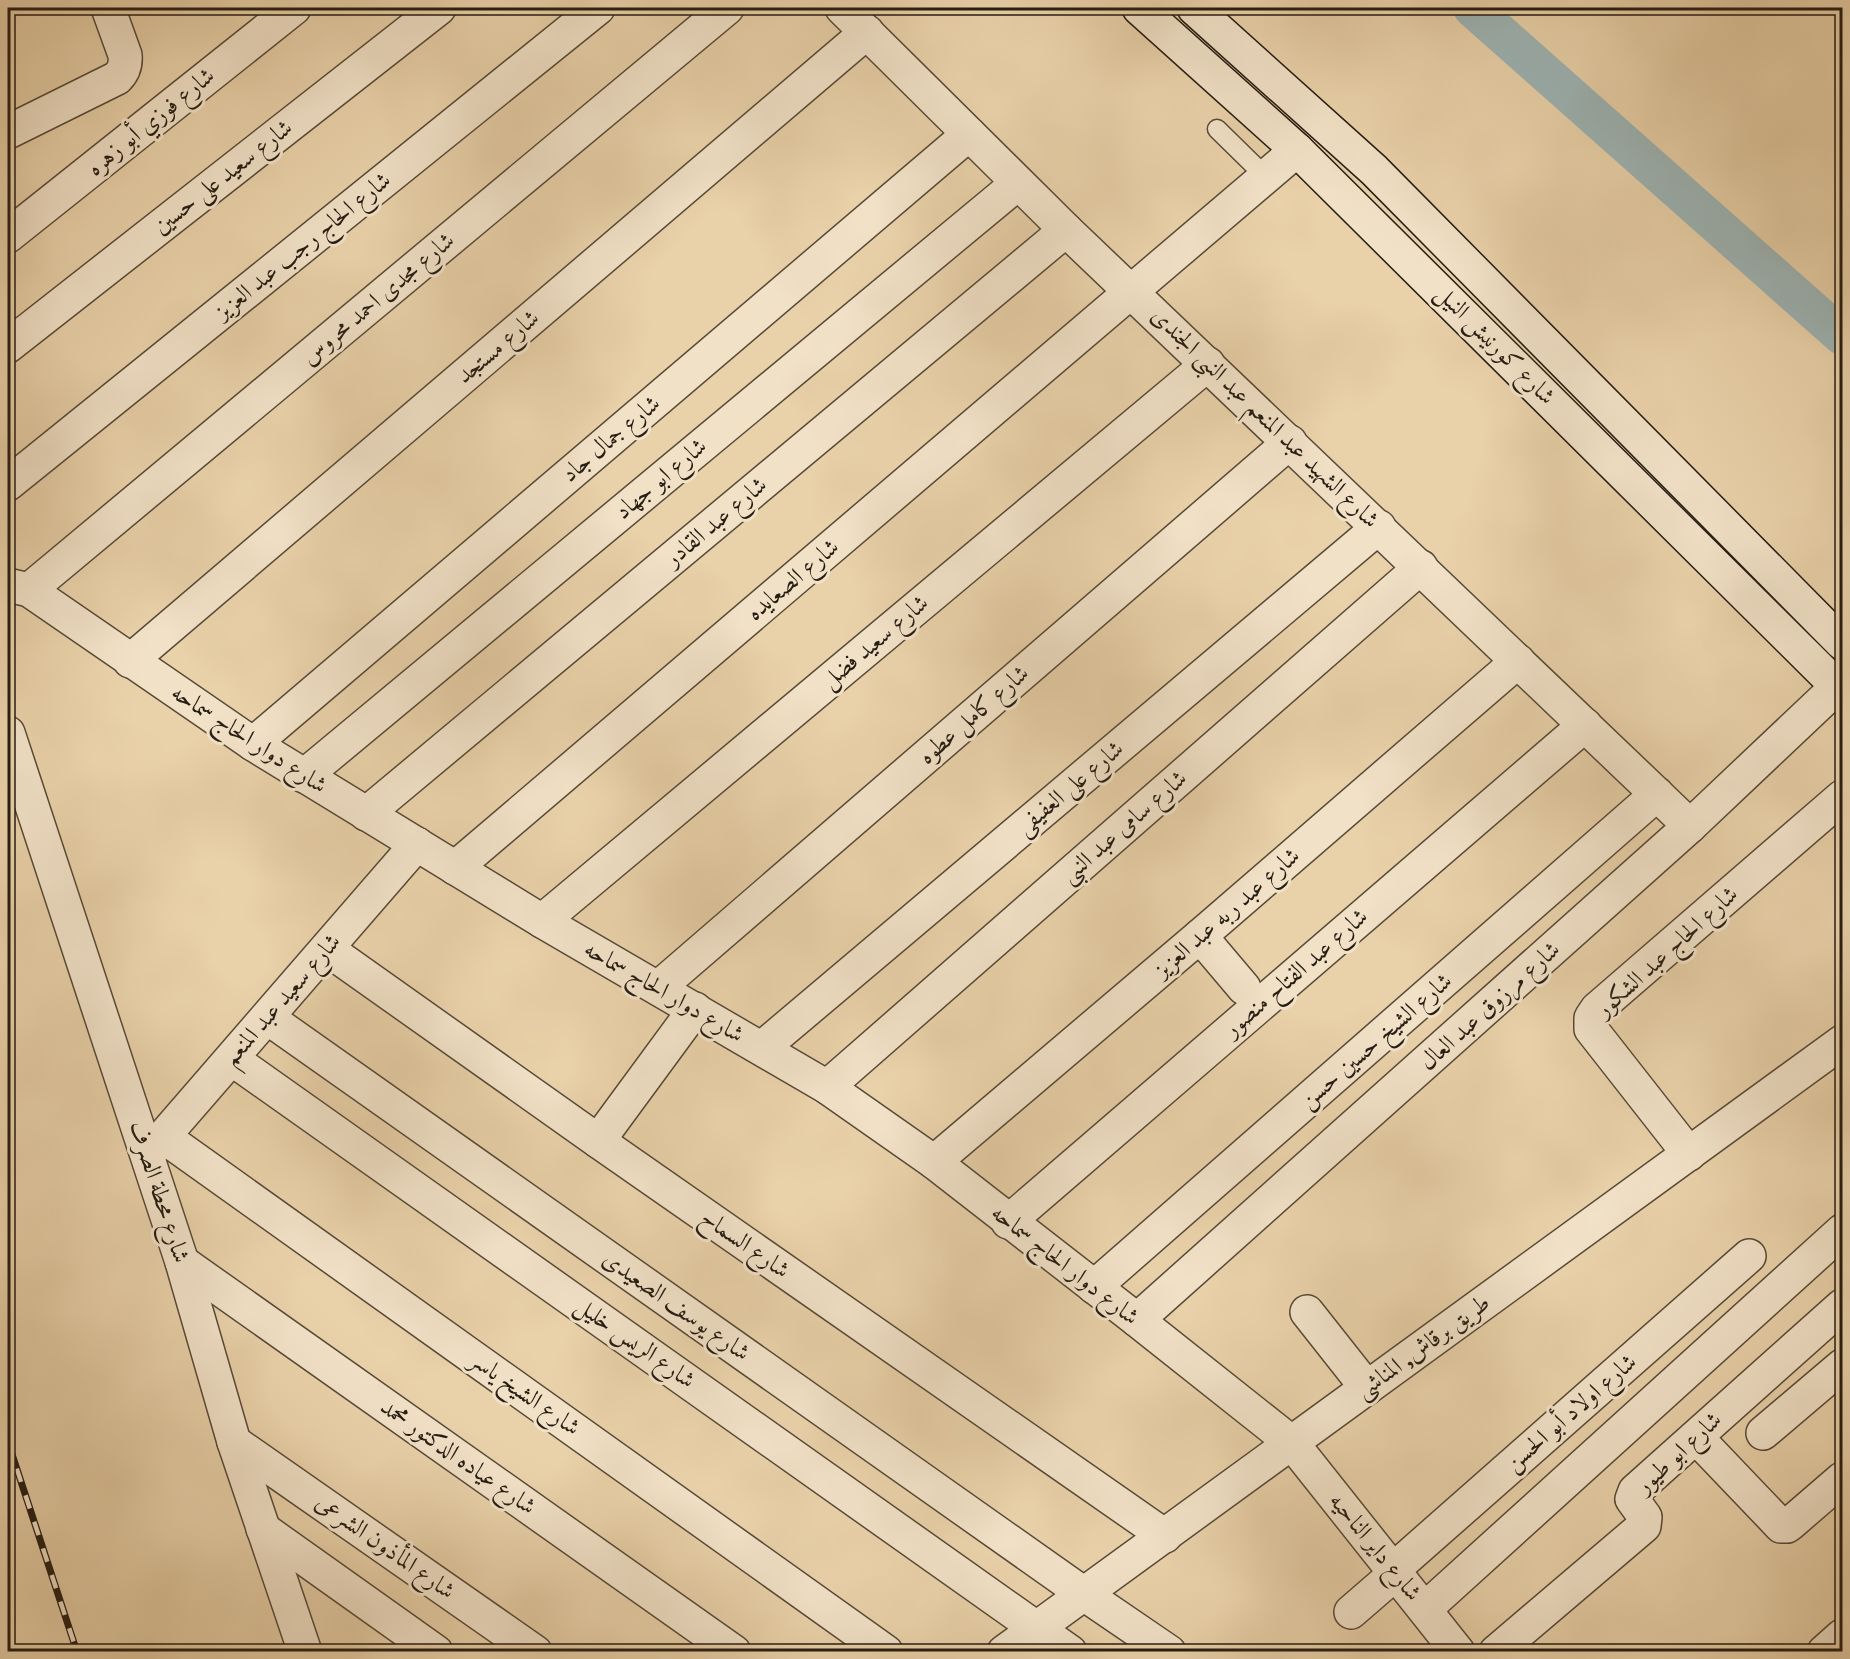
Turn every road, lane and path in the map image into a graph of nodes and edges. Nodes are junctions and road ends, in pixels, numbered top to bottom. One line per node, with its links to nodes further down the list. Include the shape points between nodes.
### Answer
1 (294, 8): 19 (street, شارع فوزي أبو زهره)
2 (439, 8): 21 (street, شارع سعيد على حسين)
3 (598, 8): 24 (street, شارع الحاج رجب عبد العزيز)
4 (727, 8): 29 (street, شارع مجدى احمد محروس)
5 (842, 8): 9 (street, شارع الشهيد عبد المنعم عبد النبى الجندى)
6 (1139, 8): 13 (street, شارع كورنيش النيل)
7 (1194, 8): 14 (street, شارع كورنيش النيل)
8 (115, 11): 11 (street, via 125,55 121,74)
9 (867, 33): 12 (street, شارع الشهيد عبد المنعم عبد النبى الجندى); 31 (street, شارع مستجد)
10 (1217, 129): 15 (lane)
11 (8, 132)
12 (969, 134): 16 (street, شارع الشهيد عبد المنعم عبد النبى الجندى); 36 (street, شارع جمال جاد)
13 (1297, 150): 15 (street, شارع الصعايده); 17 (street, شارع كورنيش النيل)
14 (1374, 170): 17 (street); 26 (street, شارع كورنيش النيل)
15 (1266, 177): 20 (street, شارع الصعايده)
16 (1018, 183): 18 (street, شارع الشهيد عبد المنعم عبد النبى الجندى); 37 (street, شارع ابو جهاد)
17 (1345, 196): 27 (street, شارع كورنيش النيل)
18 (1066, 230): 20 (street, شارع الشهيد عبد المنعم عبد النبى الجندى); 40 (street, شارع عبد القادر)
19 (8, 236)
20 (1131, 292): 22 (street, شارع الشهيد عبد المنعم عبد النبى الجندى); 43 (street, شارع الصعايده)
21 (8, 346)
22 (1208, 364): 23 (street, شارع الشهيد عبد المنعم عبد النبى الجندى); 44 (street, شارع سعيد فضل)
23 (1290, 442): 25 (street, شارع الشهيد عبد المنعم عبد النبى الجندى); 47 (street, شارع كامل عطوه)
24 (8, 484)
25 (1379, 527): 28 (street, شارع الشهيد عبد المنعم عبد النبى الجندى); 52 (street, شارع على العفيفى)
26 (1733, 532): 27 (street); 30 (street, شارع كورنيش النيل)
27 (1707, 557): 33 (street, شارع كورنيش النيل)
28 (1421, 567): 32 (street, شارع الشهيد عبد المنعم عبد النبى الجندى); 54 (street, شارع سامى عبد النبى)
29 (18, 588): 31 (street, شارع دوار الحاج سماحه)
30 (1842, 644)
31 (130, 661): 36 (street, شارع دوار الحاج سماحه)
32 (1518, 661): 34 (street, شارع الشهيد عبد المنعم عبد النبى الجندى); 45 (street, شارع عبد ربه عبد العزيز)
33 (1840, 689): 41 (street, شارع مرزوق عبد العال)
34 (1585, 724): 38 (street, شارع الشهيد عبد المنعم عبد النبى الجندى); 59 (street, شارع عبد الفتاح منصور)
35 (8, 733): 56 (street, شارع محطة الصرف)
36 (253, 744): 37 (street, شارع دوار الحاج سماحه)
37 (304, 776): 40 (street, شارع دوار الحاج سماحه)
38 (1657, 794): 41 (street, شارع الشهيد عبد المنعم عبد النبى الجندى); 63 (street, شارع الشيخ حسين حسن)
39 (1842, 797): 57 (street, شارع الحاج عبد الشكور, via 1593,1013 1591,1029)
40 (366, 814): 42 (street, شارع دوار الحاج سماحه)
41 (1690, 826): 66 (street, شارع مرزوق عبد العال)
42 (417, 844): 43 (street, شارع دوار الحاج سماحه); 46 (street, شارع سعيد عبد المنعم)
43 (455, 868): 44 (street, شارع دوار الحاج سماحه)
44 (542, 921): 47 (street, شارع دوار الحاج سماحه)
45 (1200, 936): 48 (street); 58 (street, شارع عبد ربه عبد العزيز)
46 (327, 949): 50 (street, شارع سعيد عبد المنعم); 55 (street, شارع السماح)
47 (658, 988): 49 (street, شارع دوار الحاج سماحه)
48 (1244, 988)
49 (694, 1009): 52 (street, شارع دوار الحاج سماحه); 55 (street)
50 (268, 1018): 53 (street, شارع سعيد عبد المنعم); 77 (street, شارع يوسف الصعيدى)
51 (1842, 1042): 57 (street, طريق برقاش, المناشى)
52 (762, 1048): 54 (street, شارع دوار الحاج سماحه)
53 (232, 1059): 56 (street, شارع سعيد عبد المنعم); 80 (street, شارع الريس خليل)
54 (827, 1087): 58 (street, شارع دوار الحاج سماحه)
55 (598, 1141): 75 (street, شارع السماح)
56 (156, 1146): 62 (street, شارع محطة الصرف); 86 (street, شارع الشيخ ياسر)
57 (1689, 1154): 68 (street, طريق برقاش, المناشى)
58 (934, 1162): 59 (street, شارع دوار الحاج سماحه)
59 (1008, 1222): 63 (street, شارع دوار الحاج سماحه)
60 (1842, 1231): 78 (street)
61 (1749, 1256): 76 (street, شارع اولاد أبو الحسن)
62 (182, 1262): 71 (street, شارع محطة الصرف); 85 (street, شارع عياده الدكتور محمد)
63 (1094, 1287): 66 (street, شارع دوار الحاج سماحه)
64 (1842, 1306): 70 (street, شارع ابو طيور)
65 (1307, 1311): 68 (street)
66 (1137, 1320): 72 (street, شارع دوار الحاج سماحه)
67 (1842, 1366): 69 (street)
68 (1367, 1388): 72 (street, طريق برقاش, المناشى)
69 (1763, 1434)
70 (1696, 1437): 73 (street, via 1781,1526 1791,1523); 91 (street, شارع ابو طيور, via 1633,1493 1633,1502 1645,1517 1644,1526)
71 (234, 1442): 74 (street, شارع محطة الصرف); 84 (street, شارع المأذون الشرعى)
72 (1292, 1443): 75 (street, طريق برقاش, المناشى); 76 (street, شارع داير الناحيه)
73 (1840, 1486)
74 (263, 1529): 82 (street, شارع محطة الصرف); 83 (street)
75 (1165, 1536): 77 (street, طريق برقاش, المناشى)
76 (1395, 1571): 78 (street, شارع داير الناحيه); 79 (street, شارع اولاد أبو الحسن)
77 (1084, 1594): 80 (street, طريق برقاش, المناشى); 89 (street, شارع يوسف الصعيدى)
78 (1425, 1609): 90 (street, شارع داير الناحيه)
79 (1351, 1612)
80 (1037, 1628): 87 (street, طريق برقاش, المناشى); 88 (street, شارع الريس خليل)
81 (1842, 1636): 92 (street)
82 (305, 1652)
83 (436, 1652)
84 (535, 1652)
85 (734, 1652)
86 (886, 1652)
87 (1004, 1652)
88 (1070, 1652)
89 (1169, 1652)
90 (1458, 1652)
91 (1496, 1652)
92 (1824, 1652)

